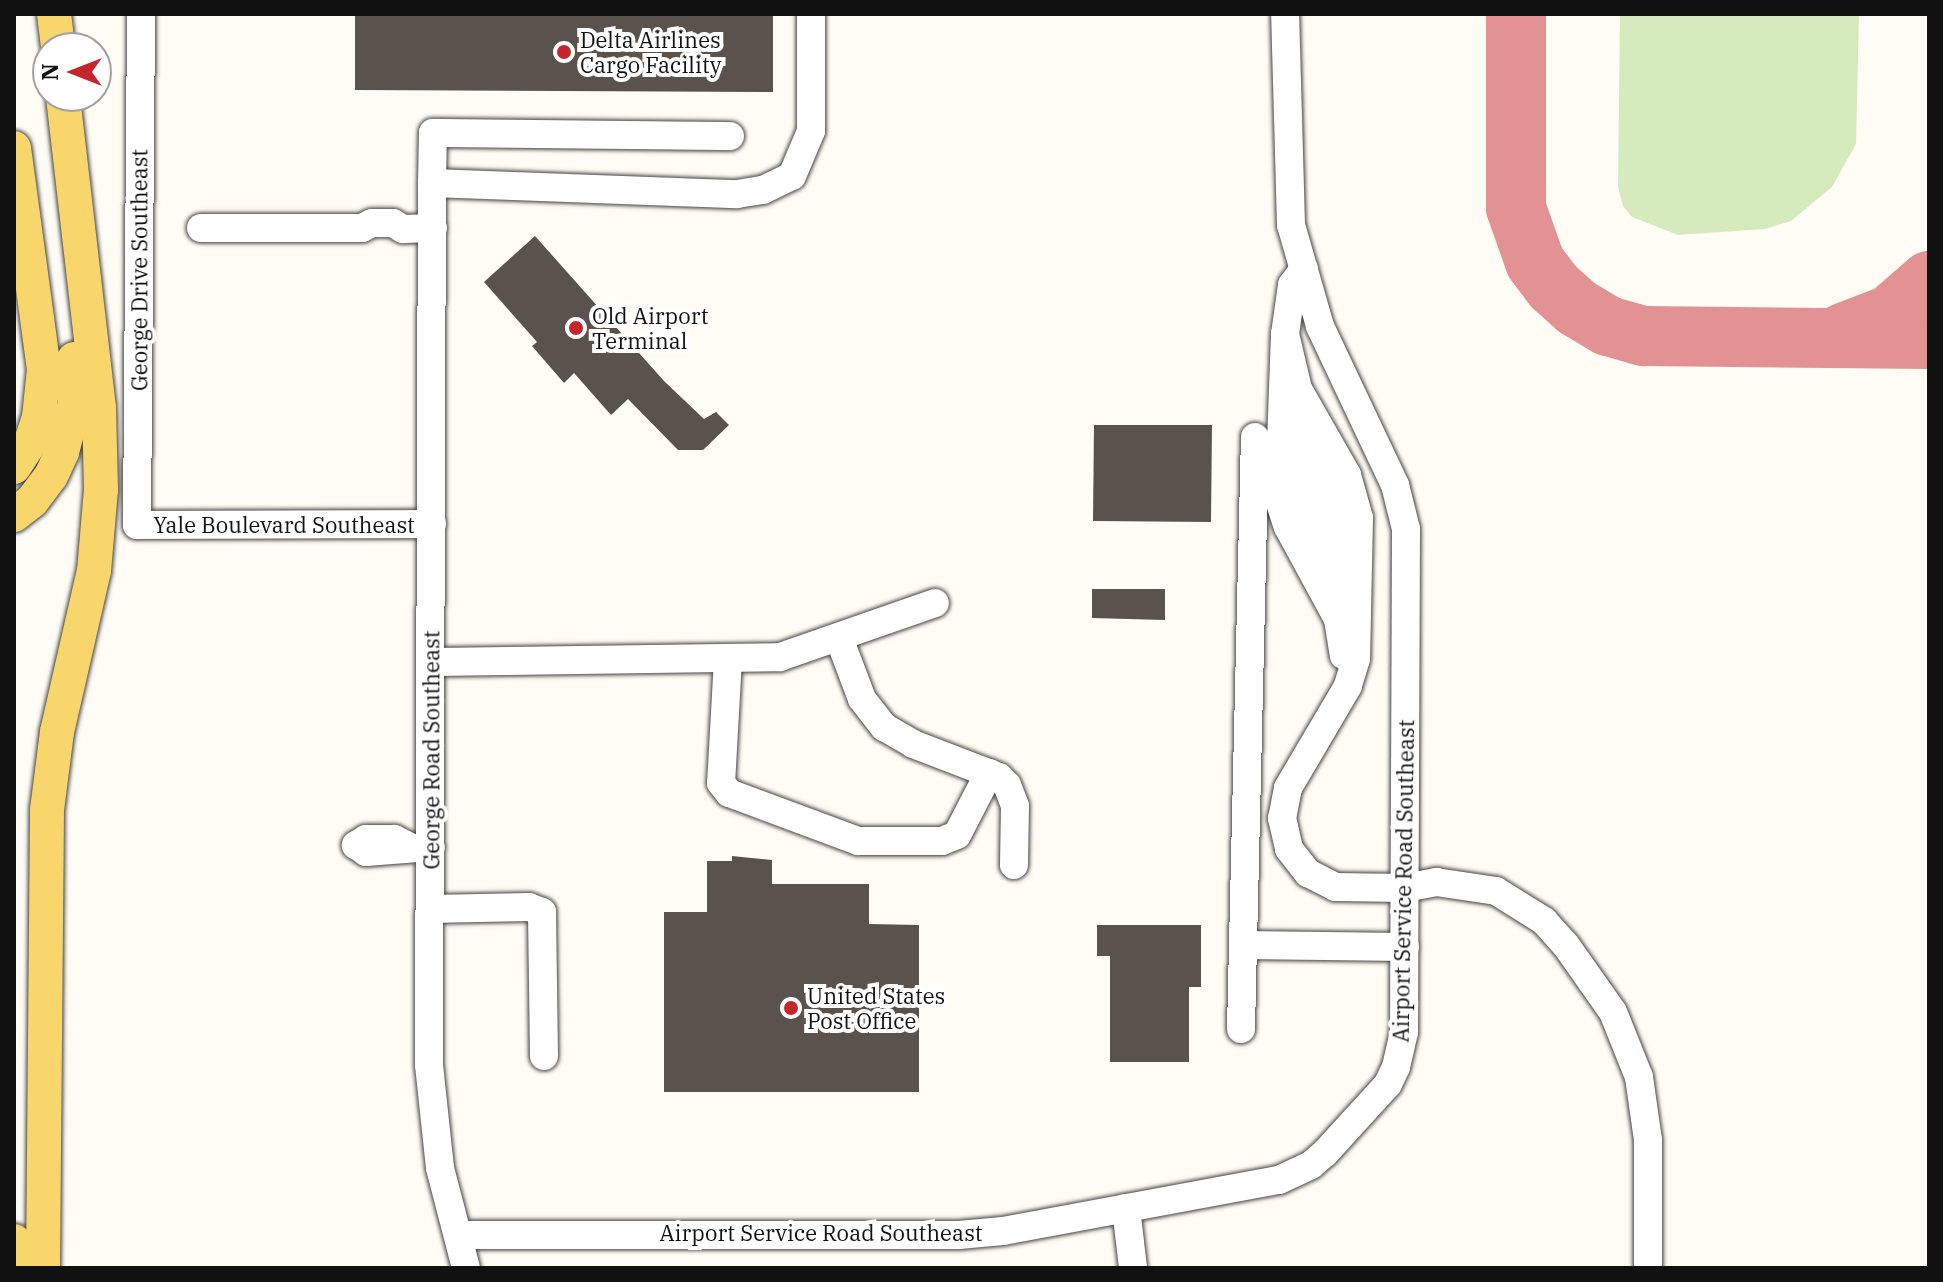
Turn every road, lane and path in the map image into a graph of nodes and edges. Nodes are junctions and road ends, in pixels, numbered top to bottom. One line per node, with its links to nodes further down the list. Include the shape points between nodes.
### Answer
1 (141, 14): 19 (street, George Drive Southeast)
2 (811, 14): 7 (street, via 811,131 792,176 763,190 737,194)
3 (1285, 14): 10 (street, Airport Service Road Southeast, via 1291,225)
4 (65, 112): 11 (main road)
5 (730, 136): 7 (street, George Road Southeast, via 433,133)
6 (14, 148): 16 (main road, via 44,369 39,417)
7 (432, 183): 9 (street, George Road Southeast)
8 (201, 228): 9 (street, via 362,228 372,223)
9 (433, 228): 18 (street, George Road Southeast)
10 (1304, 269): 12 (street, via 1292,285); 29 (street, Airport Service Road Southeast, via 1320,326 1402,508)
11 (87, 316): 17 (main road, via 77,334 70,427 51,476); 39 (main road, via 99,408 101,490 92,584 57,732 47,810)
12 (1285, 334): 13 (street); 20 (street, via 1290,371 1355,498)
13 (1280, 392): 15 (street); 20 (street, via 1298,443 1347,530)
14 (1255, 437): 31 (street)
15 (1280, 450): 23 (street, via 1301,504 1345,588); 26 (street, via 1283,513 1338,619)
16 (22, 454)
17 (23, 508)
18 (432, 524): 19 (street, Yale Boulevard Southeast); 25 (street, George Road Southeast)
19 (137, 525)
20 (1358, 571): 23 (street)
21 (935, 603): 22 (street)
22 (839, 638): 24 (street, via 780,657); 27 (street, via 862,699 884,727)
23 (1358, 644): 26 (street)
24 (728, 659): 25 (street); 27 (street, via 721,783 729,793 858,841 942,841 957,835)
25 (432, 662): 30 (street, George Road Southeast, via 420,847)
26 (1342, 697): 29 (street, via 1288,788 1283,834 1297,862 1320,881 1349,889)
27 (989, 773): 28 (street, via 1013,795)
28 (1014, 865)
29 (1405, 888): 32 (street, Airport Service Road Southeast); 42 (street, via 1436,882 1496,891 1544,921 1595,983 1629,1047 1645,1106)
30 (430, 909): 34 (street, via 529,907 542,912); 36 (street, George Road Southeast, via 431,1103 440,1168)
31 (1243, 945): 32 (street); 33 (street)
32 (1405, 947): 35 (street, Airport Service Road Southeast, via 1404,1032 1396,1067 1377,1100 1325,1153 1279,1180)
33 (1241, 1029)
34 (544, 1056)
35 (1126, 1208): 36 (street, Airport Service Road Southeast, via 959,1235); 41 (street)
36 (460, 1235): 40 (street, George Road Southeast)
37 (14, 1241): 38 (main road)
38 (19, 1268)
39 (43, 1268)
40 (466, 1268)
41 (1133, 1268)
42 (1648, 1268)

